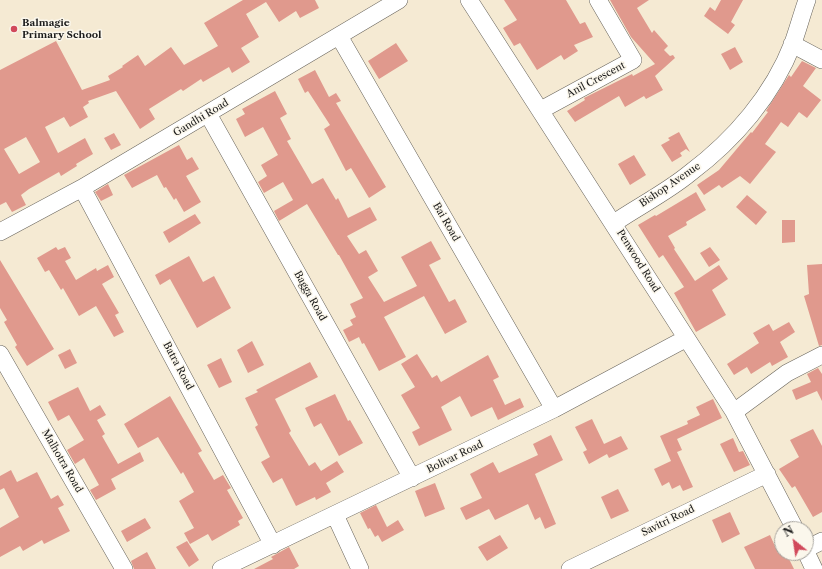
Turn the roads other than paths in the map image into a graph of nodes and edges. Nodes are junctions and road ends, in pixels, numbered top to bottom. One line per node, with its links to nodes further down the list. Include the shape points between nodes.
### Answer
1 (399, 0): 5 (street, Gandhi Road)
2 (469, 0): 8 (street, Penwood Road)
3 (598, 0): 8 (street, Anil Crescent, via 633,60)
4 (807, 0): 6 (street, Bishop Avenue)
5 (339, 36): 9 (street, Gandhi Road); 16 (street, Bai Road)
6 (792, 44): 7 (street); 11 (street, Bishop Avenue, via 777,75 754,111 723,145 690,174)
7 (822, 60)
8 (541, 110): 11 (street, Penwood Road)
9 (208, 114): 10 (street, Gandhi Road); 19 (street, Bagga Road)
10 (82, 188): 12 (street, Gandhi Road); 22 (street, Batra Road)
11 (614, 222): 13 (street, Penwood Road)
12 (0, 232)
13 (685, 339): 16 (street, Bolivar Road); 17 (street, Penwood Road)
14 (0, 354): 23 (street, Malhotra Road)
15 (822, 355): 17 (street, via 788,373)
16 (554, 409): 19 (street, Bolivar Road)
17 (734, 412): 18 (street, Penwood Road)
18 (767, 474): 21 (street, Penwood Road); 26 (street, Savitri Road)
19 (412, 478): 20 (street, Bolivar Road)
20 (335, 515): 22 (street, Bolivar Road); 25 (street)
21 (791, 521)
22 (273, 544): 24 (street, Bolivar Road)
23 (124, 569)
24 (221, 569)
25 (360, 569)
26 (570, 569)

